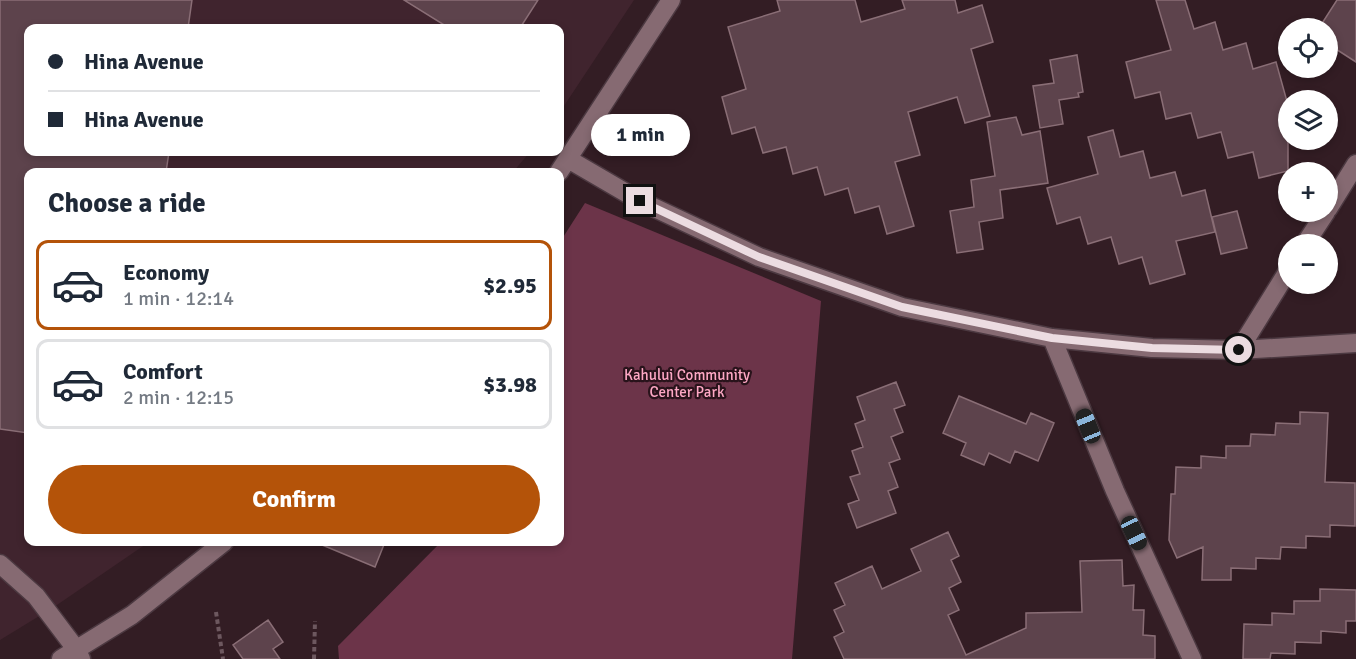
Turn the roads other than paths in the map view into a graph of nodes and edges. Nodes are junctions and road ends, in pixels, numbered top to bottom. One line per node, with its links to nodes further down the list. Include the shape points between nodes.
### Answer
1 (671, 0): 3 (street)
2 (1356, 164): 4 (street)
3 (564, 166): 6 (street, via 759,257 902,307)
4 (1338, 193)
5 (1278, 287): 8 (street)
6 (1052, 338): 8 (street, via 1152,348); 12 (street, via 1115,491)
7 (1356, 343): 8 (street)
8 (1239, 350)
9 (219, 546): 11 (street)
10 (0, 564): 11 (street, via 36,596)
11 (73, 656)
12 (1192, 659)

